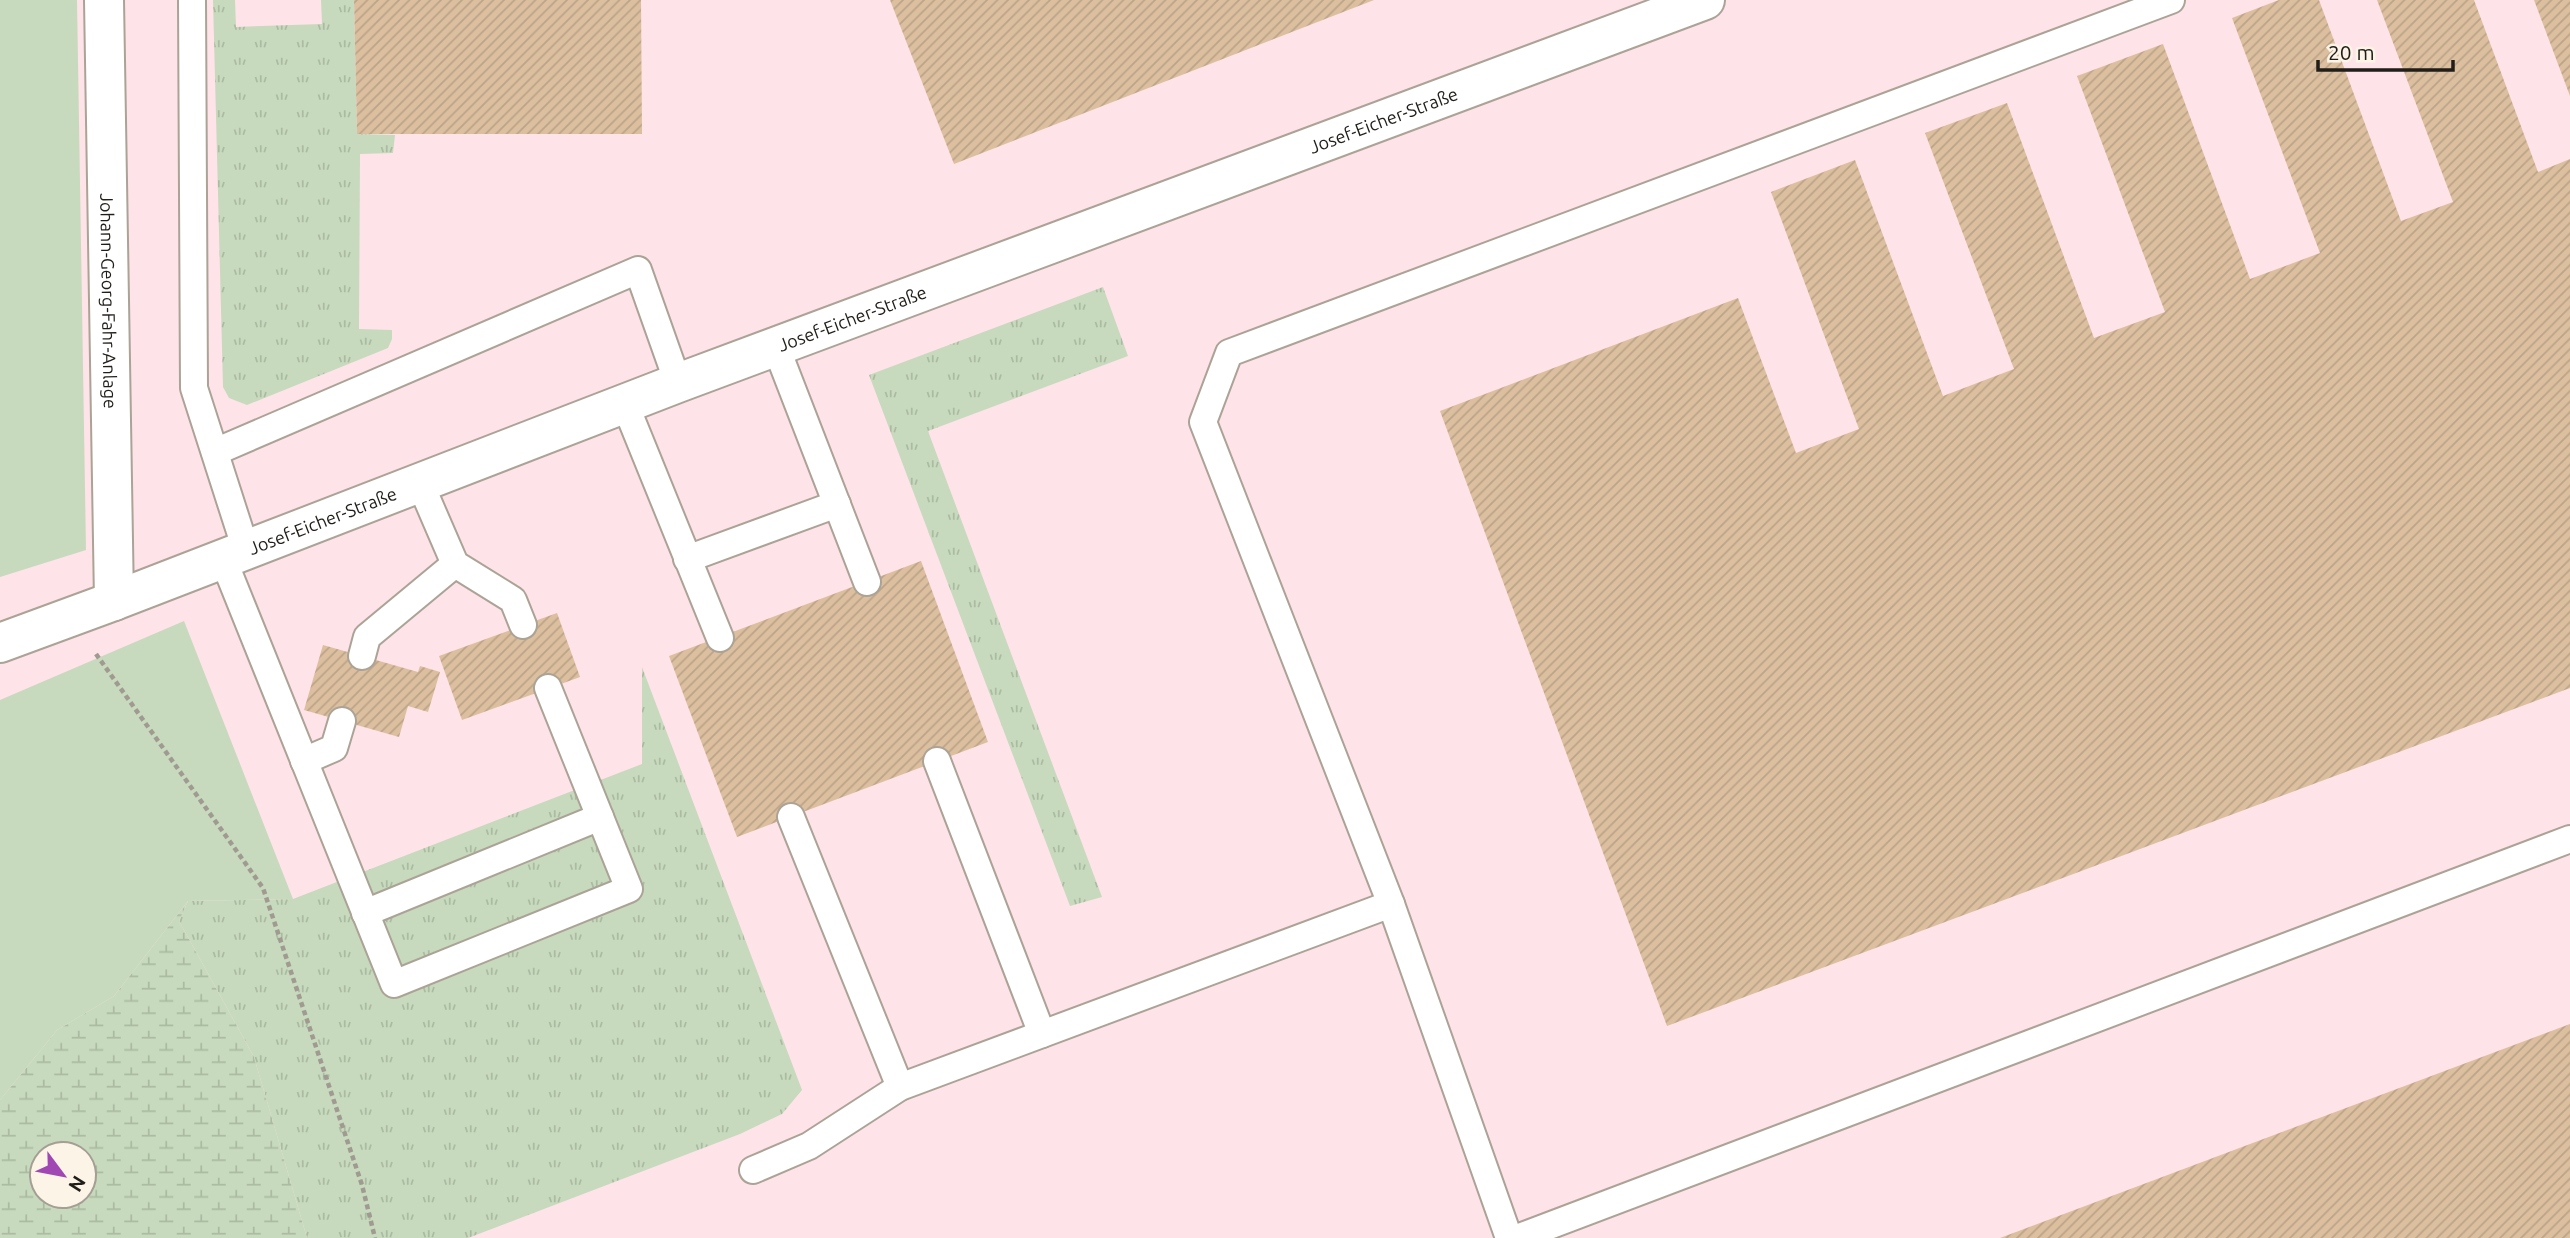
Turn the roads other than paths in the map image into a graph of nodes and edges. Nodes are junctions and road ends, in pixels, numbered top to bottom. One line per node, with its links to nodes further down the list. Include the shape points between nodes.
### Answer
1 (104, 0): 15 (street, Johann-Georg-Fahr-Anlage)
2 (192, 0): 8 (lane, via 194,388)
3 (1705, 0): 5 (street, Josef-Eicher-Straße)
4 (2171, 0): 27 (lane, via 1228,353 1203,422)
5 (776, 347): 6 (street, Josef-Eicher-Straße); 10 (lane)
6 (678, 383): 7 (street, Josef-Eicher-Straße); 8 (lane, via 638,271)
7 (625, 404): 9 (street, Josef-Eicher-Straße); 12 (lane)
8 (215, 452): 11 (lane)
9 (420, 483): 11 (street, Josef-Eicher-Straße); 13 (lane)
10 (837, 504): 12 (lane); 14 (lane)
11 (235, 554): 15 (street, Josef-Eicher-Straße); 22 (lane)
12 (688, 559): 17 (lane)
13 (455, 564): 16 (lane, via 513,600); 19 (lane, via 368,637)
14 (867, 582)
15 (114, 601): 18 (street, Josef-Eicher-Straße)
16 (523, 625)
17 (720, 638)
18 (0, 643)
19 (362, 656)
20 (548, 688): 24 (lane)
21 (342, 721): 22 (lane, via 334,748)
22 (304, 761): 28 (lane)
23 (937, 761): 29 (lane)
24 (600, 817): 28 (lane); 28 (lane, via 629,889 394,984)
25 (791, 817): 30 (lane)
26 (2570, 839): 33 (lane)
27 (1391, 904): 29 (lane); 32 (lane)
28 (365, 913)
29 (1042, 1034): 30 (lane)
30 (900, 1087): 31 (lane, via 809,1146)
31 (754, 1170)
32 (1509, 1238)
33 (1517, 1238)

